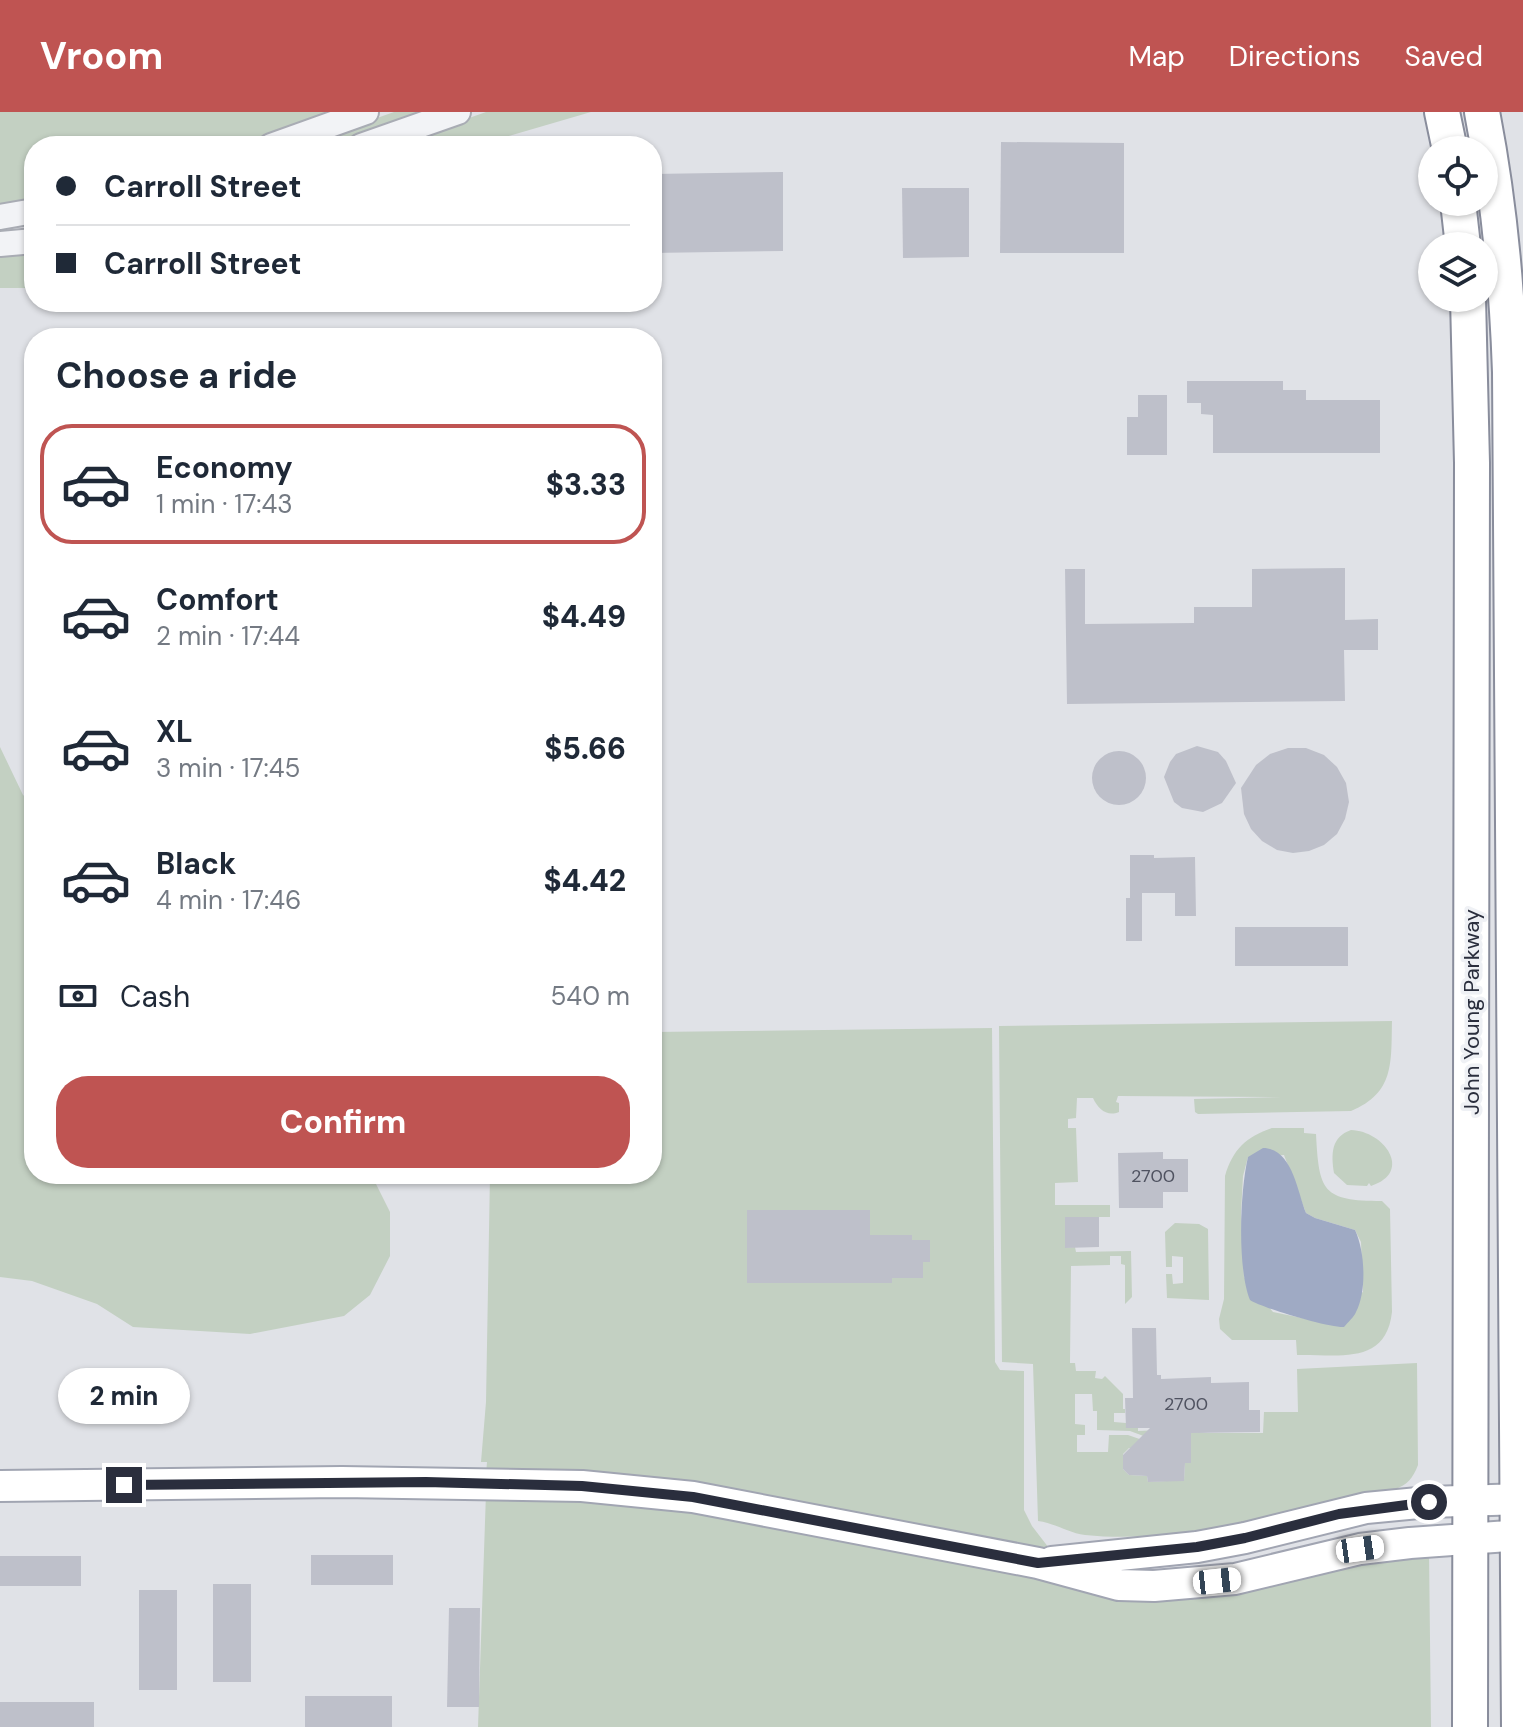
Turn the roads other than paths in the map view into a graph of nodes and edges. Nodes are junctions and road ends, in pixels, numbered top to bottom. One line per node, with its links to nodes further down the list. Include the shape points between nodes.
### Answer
1 (366, 112): 5 (street)
2 (458, 112): 6 (street)
3 (1442, 112): 7 (highway)
4 (1482, 112): 13 (highway, John Young Parkway, via 1495,178)
5 (299, 136)
6 (390, 136)
7 (1447, 136)
8 (24, 213): 9 (street)
9 (0, 217)
10 (24, 242): 11 (street)
11 (0, 244)
12 (1498, 299): 13 (street)
13 (1507, 299): 16 (highway, John Young Parkway)
14 (1468, 312): 15 (highway, John Young Parkway)
15 (1472, 709): 16 (street); 17 (highway, John Young Parkway)
16 (1512, 709): 18 (highway, John Young Parkway)
17 (1472, 1010): 18 (street); 21 (highway, John Young Parkway)
18 (1518, 1025): 20 (highway, John Young Parkway)
19 (0, 1486): 24 (main road, via 582,1486 693,1497)
20 (1520, 1500): 21 (main road); 22 (highway, John Young Parkway)
21 (1469, 1501): 23 (highway, John Young Parkway); 24 (main road, via 1366,1508 1197,1547)
22 (1520, 1535): 23 (main road); 26 (highway, John Young Parkway)
23 (1469, 1539): 24 (main road, via 1374,1547 1235,1579 1154,1586 1119,1585); 25 (highway, John Young Parkway)
24 (1038, 1563)
25 (1470, 1727)
26 (1519, 1727)

